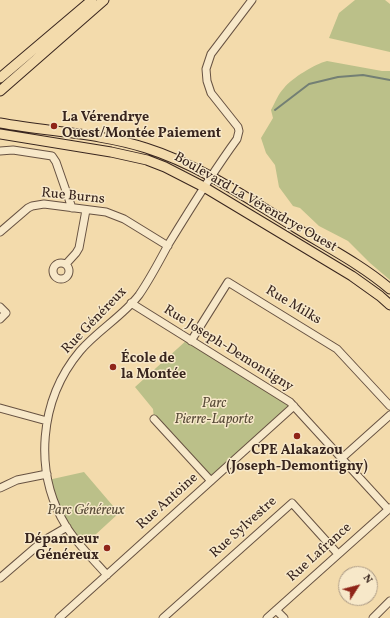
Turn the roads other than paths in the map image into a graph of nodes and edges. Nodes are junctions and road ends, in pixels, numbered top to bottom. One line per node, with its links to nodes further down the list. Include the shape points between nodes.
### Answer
1 (92, 0): 4 (main road)
2 (102, 0): 7 (main road)
3 (252, 0): 13 (street, Rue Généreux, via 207,63 206,74 211,93 239,131 237,139)
4 (45, 40): 5 (main road); 6 (main road)
5 (0, 72)
6 (0, 78)
7 (0, 90)
8 (0, 117): 10 (main road)
9 (0, 124): 10 (main road, Boulevard La Vérendrye Ouest)
10 (52, 131): 13 (main road, Boulevard La Vérendrye Ouest, via 148,148)
11 (0, 134): 14 (main road, Boulevard La Vérendrye Ouest, via 129,155 165,167)
12 (0, 151): 15 (street, via 13,150 52,156)
13 (210, 176): 14 (street, Rue Généreux); 20 (main road, Boulevard La Vérendrye Ouest, via 361,268)
14 (204, 186): 18 (street, Rue Généreux); 22 (main road, Boulevard La Vérendrye Ouest, via 352,276)
15 (72, 208): 16 (street, Rue Burns); 17 (street, Rue Burns, via 44,204 32,206)
16 (86, 210): 18 (street, Rue Burns, via 112,214); 19 (street, via 79,248)
17 (0, 232)
18 (168, 246): 21 (street, Rue Généreux, via 144,287)
19 (66, 264)
20 (390, 289)
21 (131, 303): 25 (street, Rue Joseph-Demontigny); 31 (street, Rue Généreux, via 76,357 58,386)
22 (390, 305)
23 (0, 307): 24 (street, via 6,314)
24 (0, 319)
25 (191, 341): 26 (street, Rue Joseph-Demontigny); 27 (street, Rue Milks, via 228,282 337,349)
26 (294, 406): 32 (street, Rue Joseph-Demontigny); 34 (street, Rue Antoine)
27 (390, 406)
28 (0, 408): 31 (street)
29 (390, 415): 32 (street)
30 (154, 419): 34 (street)
31 (47, 420): 33 (street, Rue Généreux)
32 (342, 458): 36 (street, Rue Joseph-Demontigny)
33 (47, 474): 35 (street, via 17,480); 37 (street, Rue Généreux, via 54,501)
34 (211, 481): 39 (street, Rue Antoine)
35 (0, 488)
36 (389, 509): 38 (street, Rue Lafrance)
37 (67, 527): 39 (street, Rue Généreux); 40 (street, via 43,541)
38 (338, 554): 42 (street, Rue Lafrance); 44 (street, Rue Sylvestre, via 292,503)
39 (107, 575): 43 (street, Rue Antoine)
40 (0, 578)
41 (390, 602): 47 (street)
42 (276, 610): 45 (street, Rue Lafrance); 46 (street)
43 (59, 618)
44 (163, 618)
45 (267, 618)
46 (284, 618)
47 (373, 618)

